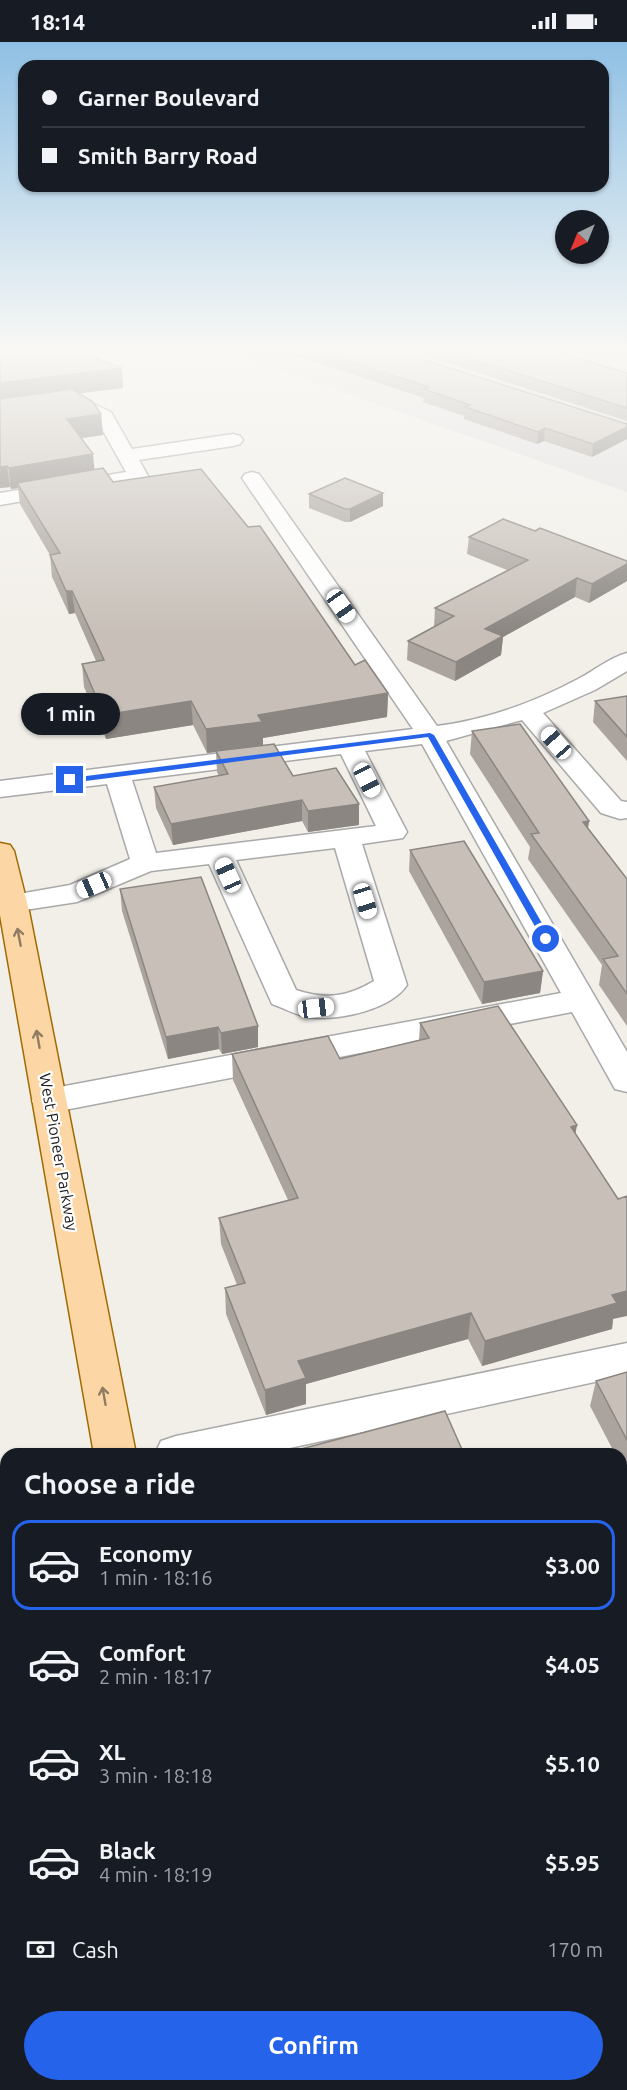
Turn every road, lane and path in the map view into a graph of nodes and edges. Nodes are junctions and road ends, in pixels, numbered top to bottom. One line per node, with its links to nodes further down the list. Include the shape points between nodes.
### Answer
1 (119, 443): 3 (street)
2 (217, 443): 3 (street)
3 (126, 456): 5 (street, via 138,476)
4 (252, 478): 8 (street)
5 (0, 499)
6 (626, 661): 7 (street)
7 (528, 711): 8 (street); 12 (street, via 611,807)
8 (430, 735): 9 (street); 18 (street)
9 (349, 745): 10 (street); 13 (street, via 393,832)
10 (117, 774): 11 (street); 16 (street)
11 (0, 789)
12 (627, 810)
13 (346, 838): 15 (street); 15 (street, via 391,986 362,1002 316,1008 283,997)
14 (0, 851): 17 (main road, West Pioneer Parkway)
15 (219, 855): 16 (street)
16 (145, 863): 17 (street, via 77,893)
17 (12, 903): 20 (main road, West Pioneer Parkway, one-way to 17)
18 (581, 1000): 19 (street); 20 (street)
19 (627, 1081)
20 (49, 1101): 22 (main road, West Pioneer Parkway, one-way to 20)
21 (627, 1359): 23 (street)
22 (113, 1448)
23 (204, 1448)

